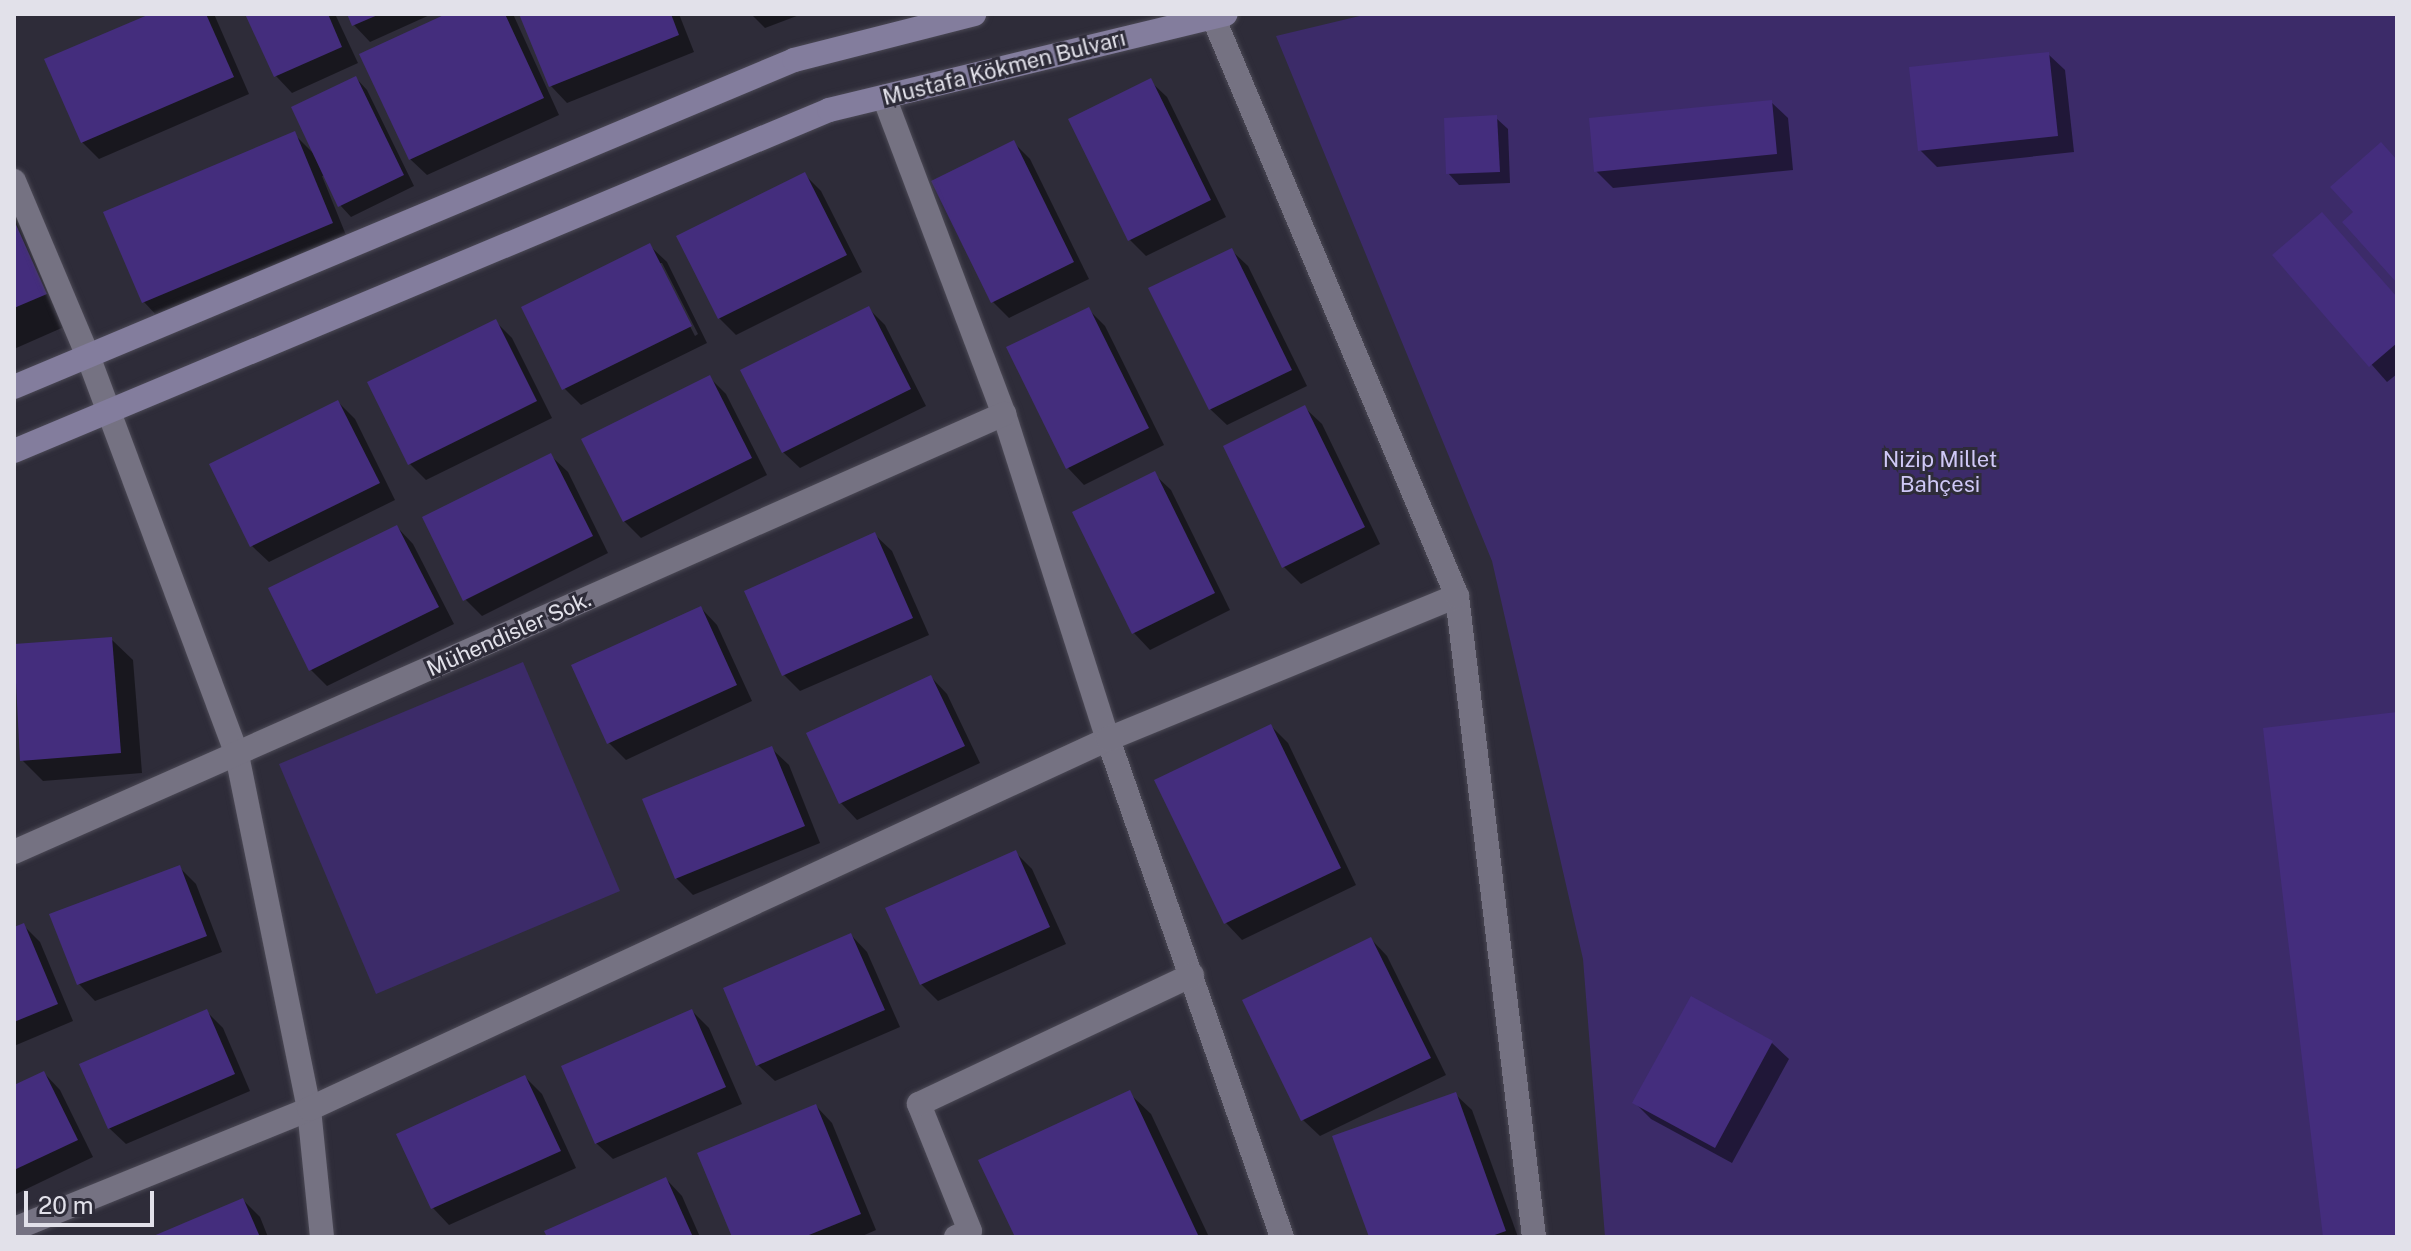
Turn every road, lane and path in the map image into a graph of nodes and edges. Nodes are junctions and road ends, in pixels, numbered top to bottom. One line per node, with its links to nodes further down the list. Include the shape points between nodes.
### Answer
1 (974, 14): 5 (main road, via 794,60)
2 (1219, 16): 3 (main road, Mustafa Kökmen Bulvarı); 10 (street)
3 (884, 97): 7 (main road, Mustafa Kökmen Bulvarı, via 829,110); 8 (street)
4 (14, 181): 5 (street)
5 (88, 356): 6 (main road); 7 (street)
6 (14, 387)
7 (108, 412): 9 (main road, Mustafa Kökmen Bulvarı); 12 (street)
8 (1004, 414): 11 (street); 12 (street, Mühendisler Sok.)
9 (14, 451)
10 (1457, 596): 11 (street); 20 (street)
11 (1108, 739): 14 (street); 15 (street)
12 (237, 755): 13 (street, Mühendisler Sok.); 15 (street)
13 (14, 852)
14 (1192, 975): 18 (street, via 919,1104 970,1231); 19 (street)
15 (309, 1109): 16 (street); 17 (street)
16 (14, 1229)
17 (322, 1237)
18 (956, 1237)
19 (1282, 1237)
20 (1534, 1237)

